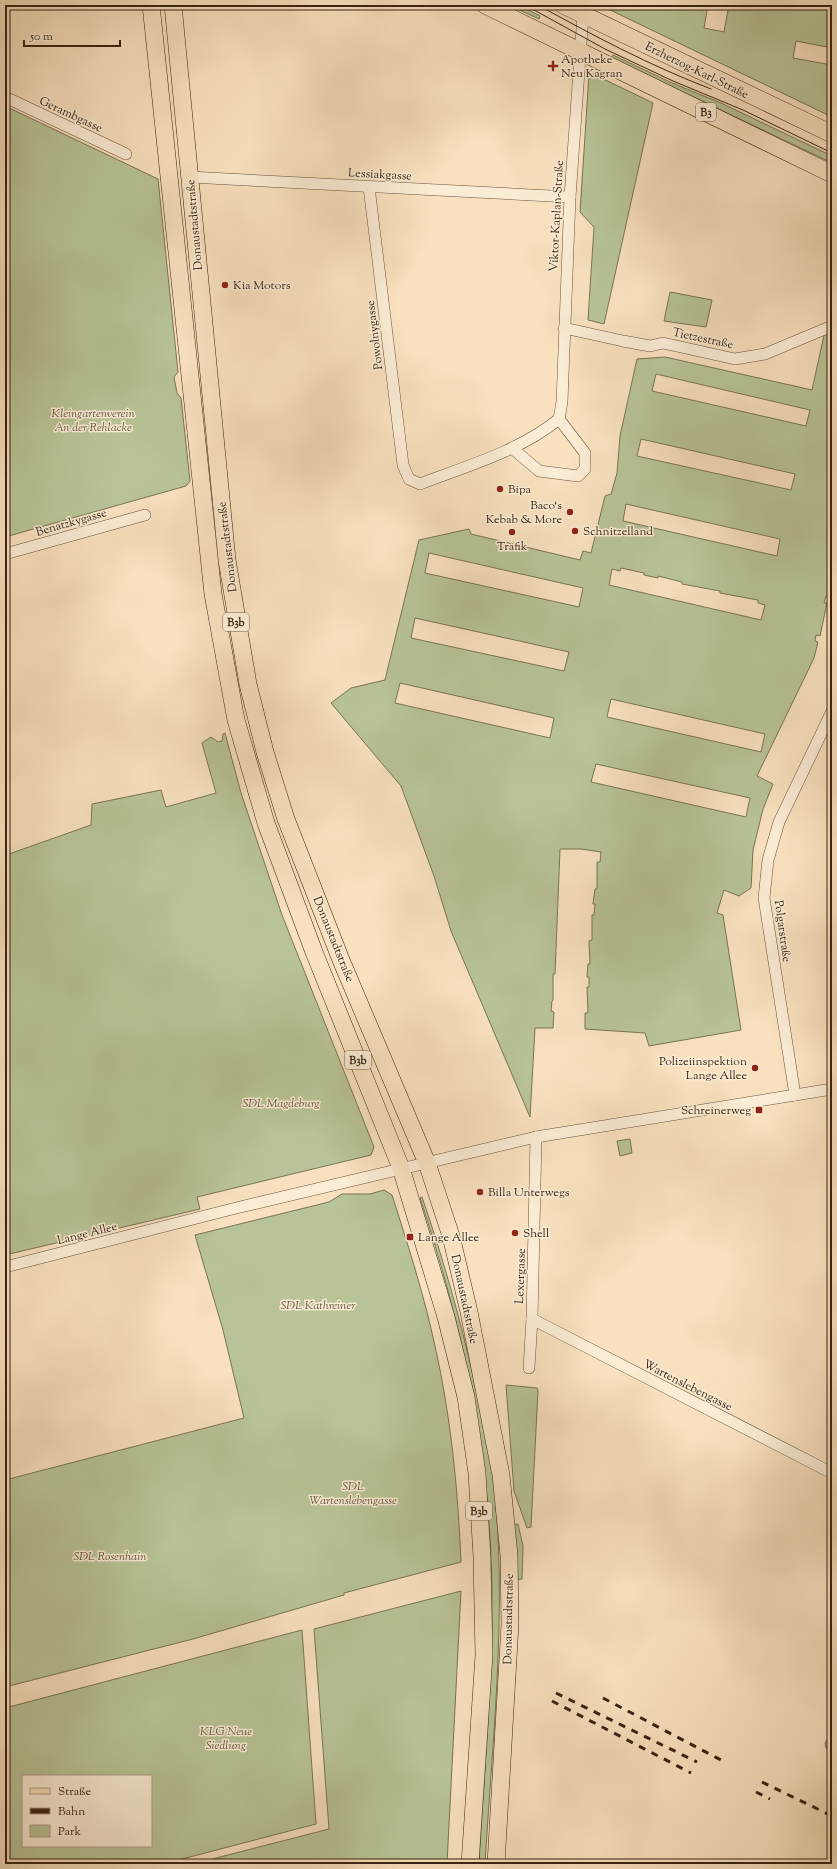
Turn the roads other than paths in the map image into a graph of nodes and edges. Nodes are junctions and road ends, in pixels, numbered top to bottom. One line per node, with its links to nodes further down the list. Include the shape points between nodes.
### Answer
1 (151, 5): 25 (main road, Donaustadtstraße / B3b, via 213,594 236,720 266,823 314,952)
2 (173, 5): 11 (main road, Donaustadtstraße / B3b)
3 (485, 5): 6 (main road, B3)
4 (563, 5): 5 (main road, Erzherzog-Karl-Straße)
5 (583, 15): 6 (street, Viktor-Kaplan-Straße); 8 (main road, Erzherzog-Karl-Straße)
6 (580, 52): 10 (main road, B3); 13 (street, Viktor-Kaplan-Straße)
7 (5, 97): 9 (street, Gerambgasse)
8 (832, 134)
9 (126, 154)
10 (832, 174)
11 (189, 177): 12 (street, Lessiakgasse); 24 (main road, Donaustadtstraße / B3b, via 227,560 248,684 286,820 341,960)
12 (369, 187): 13 (street, Lessiakgasse); 17 (street, Powolnygasse, via 403,465 409,479 420,484)
13 (570, 197): 15 (street, Viktor-Kaplan-Straße)
14 (832, 326): 15 (street, Tietzestraße, via 765,354 735,359 664,343 650,346 623,342)
15 (564, 328): 16 (street, Viktor-Kaplan-Straße, via 562,402)
16 (559, 419): 17 (street, via 543,432); 17 (street, via 585,453 585,470 578,476 539,471)
17 (512, 448)
18 (145, 515): 19 (street, Benatzkygasse)
19 (5, 554)
20 (832, 711): 22 (street, Polgarstraße, via 779,822 768,860 764,898)
21 (832, 1089): 22 (street, Lange Allee)
22 (795, 1095): 23 (street, Lange Allee)
23 (536, 1137): 24 (street, Lange Allee); 27 (street, Lexergasse)
24 (427, 1163): 25 (street, Lange Allee); 31 (main road, Donaustadtstraße / B3b, via 451,1236 469,1312 501,1475 507,1540 510,1624)
25 (401, 1168): 26 (street, Lange Allee); 30 (main road, Donaustadtstraße / B3b, via 446,1317 466,1397 477,1473 484,1654)
26 (5, 1267)
27 (532, 1319): 28 (street, Lexergasse); 29 (street, Wartenslebengasse)
28 (529, 1368)
29 (832, 1474)
30 (470, 1864)
31 (496, 1864)

